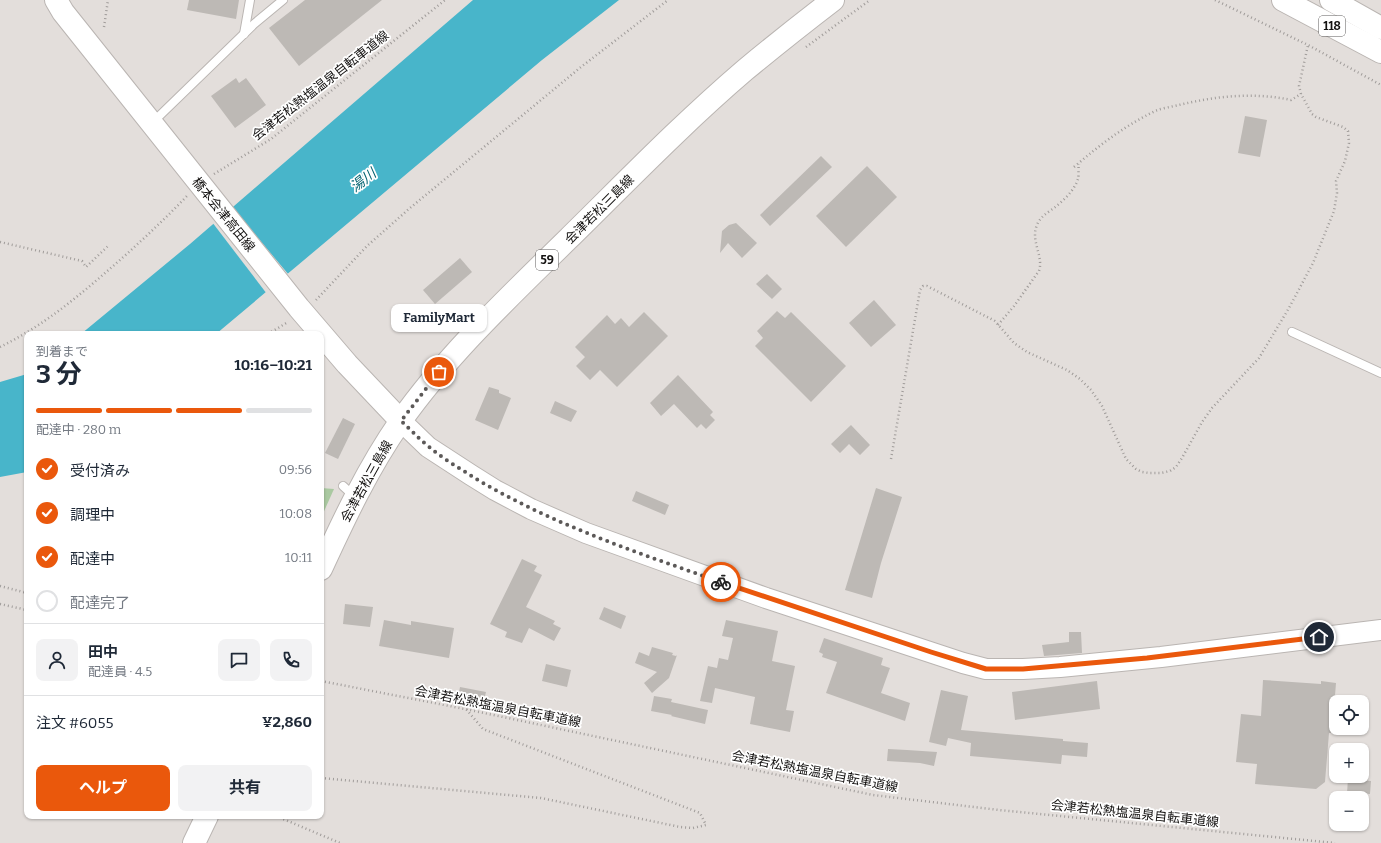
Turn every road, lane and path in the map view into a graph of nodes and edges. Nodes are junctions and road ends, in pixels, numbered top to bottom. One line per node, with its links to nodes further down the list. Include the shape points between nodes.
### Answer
1 (56, 0): 20 (main road, 橋本会津高田線)
2 (108, 0): 12 (path)
3 (250, 0): 14 (lane)
4 (283, 0): 14 (lane)
5 (445, 0): 23 (path, 会津若松熱塩温泉自転車道線, via 271,139)
6 (668, 0): 26 (path, via 410,208 366,246)
7 (833, 0): 36 (main road, 会津若松三島線 / 59, via 744,71 677,132 468,338)
8 (870, 0): 16 (path)
9 (1214, 0): 15 (path)
10 (1283, 0): 17 (main road, 118)
11 (1331, 0): 13 (main road, 118)
12 (104, 27)
13 (1381, 28)
14 (244, 34): 20 (lane)
15 (1308, 45): 18 (path); 19 (path, via 1299,86)
16 (806, 47)
17 (1381, 52)
18 (1381, 85)
19 (1301, 94): 21 (path, via 1291,100 1273,96 1238,96 1194,101 1157,110 1109,138); 27 (path, via 1316,118 1348,131 1349,143 1345,161 1336,181 1334,210 1290,308 1259,358 1212,408 1176,467 1161,473 1142,472 1136,469 1126,459 1102,406 1080,378 1027,352 1014,343)
20 (152, 124): 23 (main road, 橋本会津高田線)
21 (1079, 163): 22 (path); 27 (path, via 1078,179 1070,192 1058,205 1042,216 1036,226 1034,238 1041,265 1039,271)
22 (1074, 167)
23 (202, 185): 26 (main road, 橋本会津高田線); 28 (path, 会津若松熱塩温泉自転車道線, via 74,300)
24 (0, 242): 25 (path, via 82,261 86,267)
25 (109, 245)
26 (301, 310): 29 (path); 30 (main road, 橋本会津高田線)
27 (998, 325): 37 (path, via 995,321 923,286 920,290)
28 (29, 331)
29 (272, 331)
30 (319, 331)
31 (1292, 332): 35 (lane)
32 (24, 334): 34 (path, 会津若松熱塩温泉自転車道線)
33 (324, 337): 36 (main road, 橋本会津高田線)
34 (0, 347)
35 (1381, 373)
36 (401, 421): 38 (main road, 会津若松三島線 / 59, via 377,460 350,492); 43 (street, via 428,446 495,490 586,533 766,598 986,669 1023,669 1162,657)
37 (891, 459)
38 (324, 561)
39 (0, 586): 40 (path)
40 (24, 592)
41 (0, 604): 42 (path)
42 (24, 609)
43 (1381, 630)
44 (324, 682): 45 (path, 会津若松熱塩温泉自転車道線)
45 (465, 709): 46 (path, via 483,729 700,813 706,825 680,827 541,798); 51 (path, 会津若松熱塩温泉自転車道線, via 873,795)
46 (324, 778)
47 (206, 819): 49 (main road)
48 (283, 819): 50 (path)
49 (194, 843)
50 (340, 843)
51 (1335, 843)

